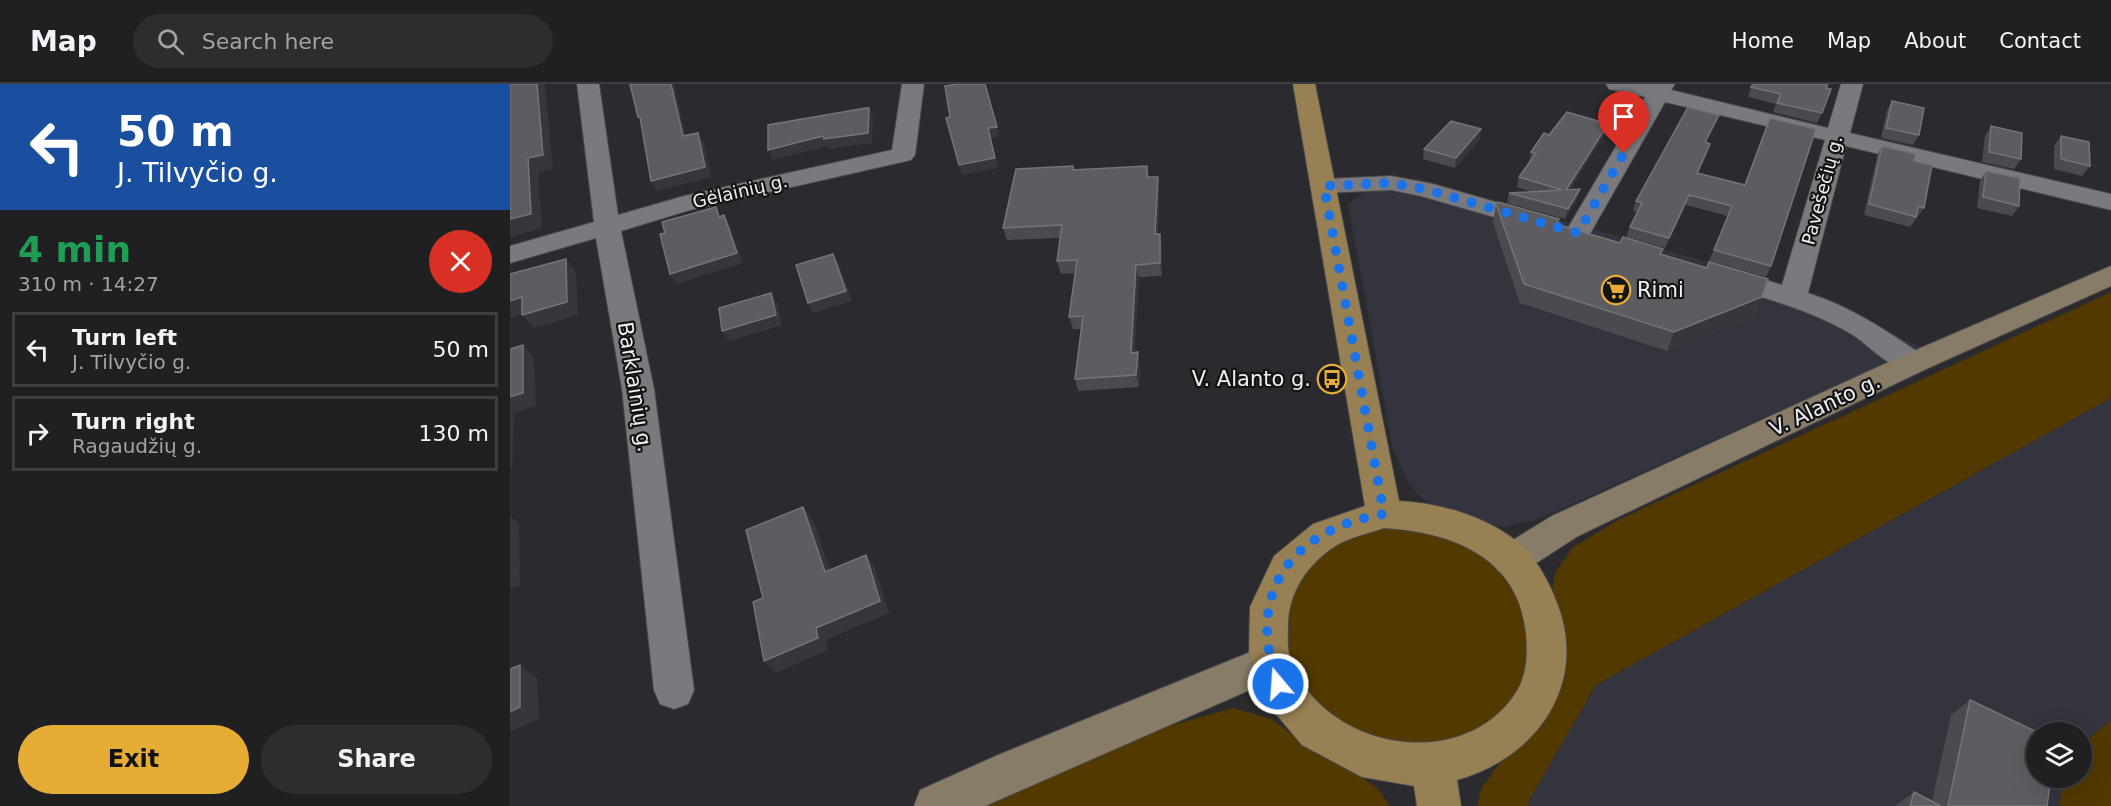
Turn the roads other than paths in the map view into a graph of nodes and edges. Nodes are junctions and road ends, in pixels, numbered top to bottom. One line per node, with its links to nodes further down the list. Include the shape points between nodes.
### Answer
1 (588, 84): 10 (street, Barklainių g.)
2 (913, 84): 10 (street, Gėlainių g., via 903,154 684,204)
3 (1304, 84): 8 (main road)
4 (1617, 84): 6 (street)
5 (1852, 84): 7 (street, Pavešečių g.)
6 (1661, 89): 7 (street); 8 (street, via 1589,236 1424,189 1391,183)
7 (1836, 135): 9 (street); 14 (street, Pavešečių g.)
8 (1324, 186): 16 (main road)
9 (2111, 202)
10 (607, 226): 11 (street, Gėlainių g.); 19 (street, Barklainių g., via 638,389)
11 (510, 255)
12 (1702, 270): 14 (street)
13 (2111, 275): 15 (main road, V. Alanto g.)
14 (1793, 296): 15 (street, via 1864,329)
15 (1913, 363): 17 (main road, V. Alanto g., via 1565,526)
16 (1384, 514): 17 (main road, via 1418,514 1453,523 1484,538); 18 (main road, via 1334,527 1290,561 1276,583 1268,608)
17 (1511, 560): 20 (main road, via 1532,587 1544,617 1548,649 1543,684 1527,713 1503,738 1470,756)
18 (1270, 662): 20 (main road, via 1290,703 1329,739 1378,761); 21 (main road)
19 (674, 690)
20 (1432, 765): 22 (main road)
21 (936, 806)
22 (1439, 806)

